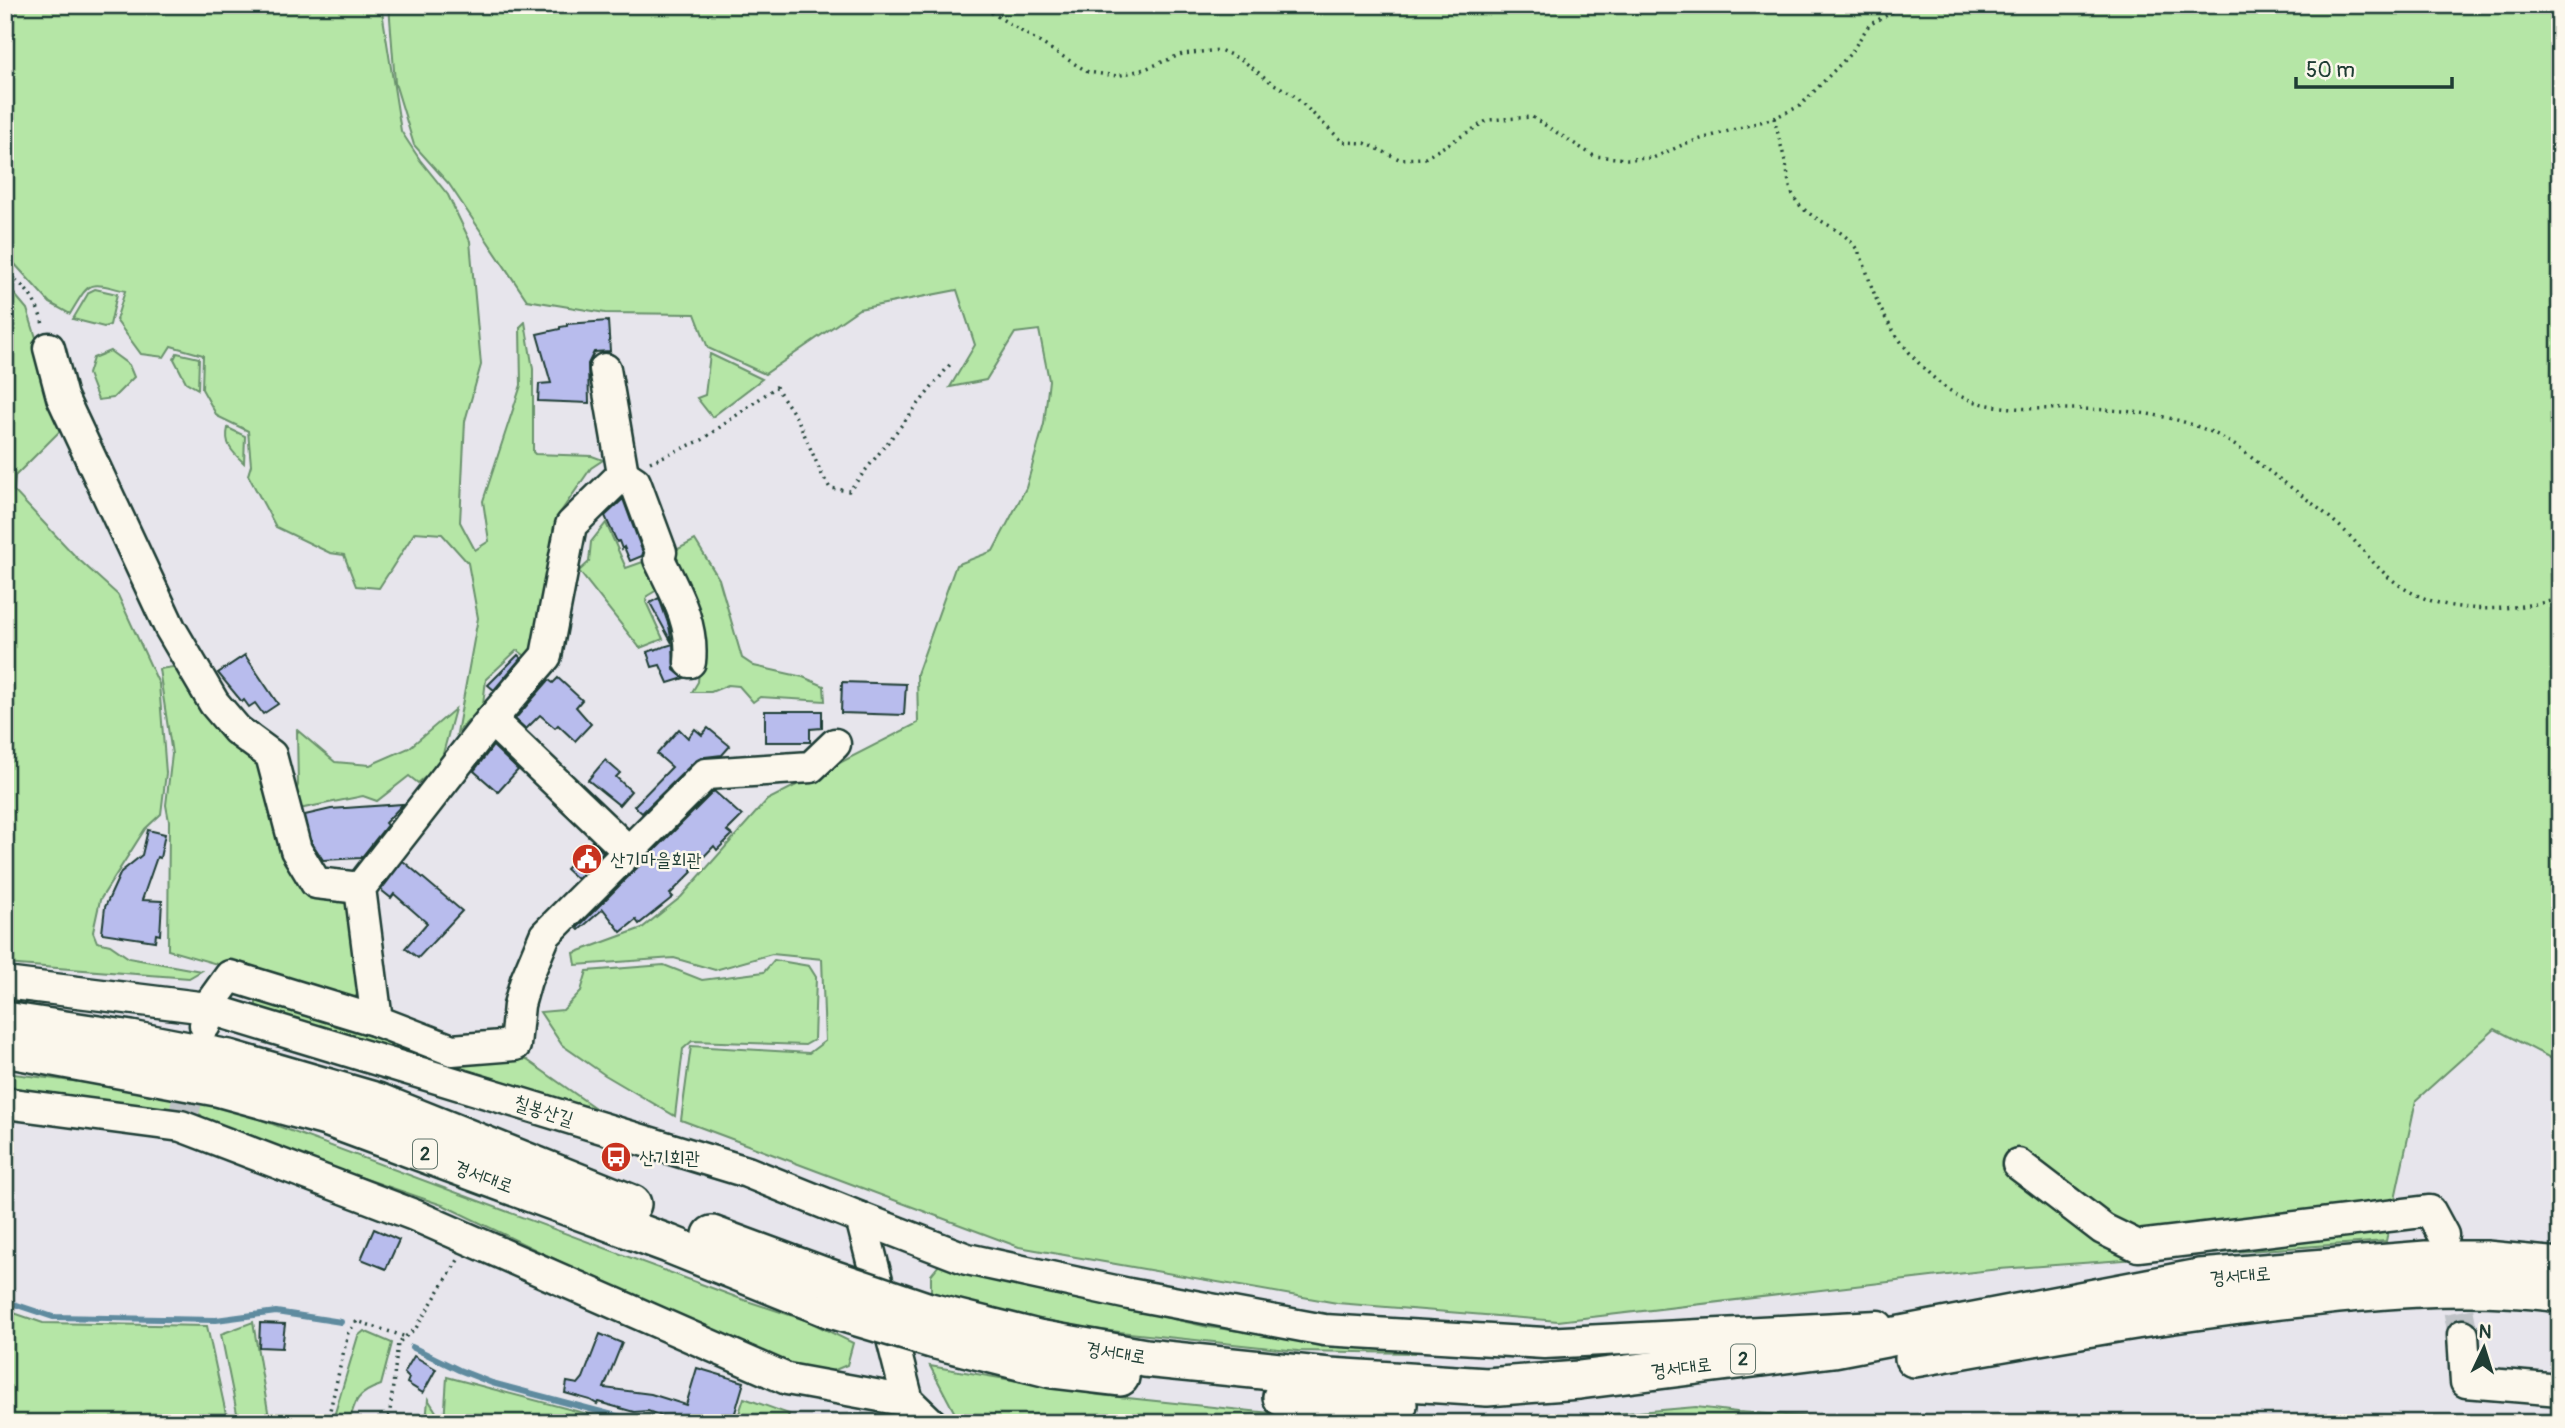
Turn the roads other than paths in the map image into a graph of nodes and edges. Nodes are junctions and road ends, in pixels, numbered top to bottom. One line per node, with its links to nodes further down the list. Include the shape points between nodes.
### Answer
1 (49, 348): 8 (street, via 62,397 170,628 214,703 237,730 271,755 296,850 316,883)
2 (605, 369): 3 (street)
3 (623, 474): 4 (street, via 635,482 661,552 659,559 683,607 692,647); 5 (street, via 571,526 546,656)
4 (690, 662)
5 (491, 720): 7 (street); 8 (street)
6 (835, 744): 7 (street, via 811,766 706,774)
7 (628, 851): 12 (street, via 545,935 519,1005 515,1045 452,1050)
8 (360, 888): 12 (street)
9 (5, 984): 10 (street, 칠봉산길)
10 (207, 1017): 12 (street, via 230,976); 16 (street, 칠봉산길, via 747,1172)
11 (5, 1021): 19 (main road, 경서대로 / 2, via 229,1059 377,1102 671,1220)
12 (377, 1021)
13 (5, 1048): 19 (main road, 경서대로 / 2, via 218,1087 326,1117 669,1244)
14 (5, 1103): 25 (street, via 181,1126 414,1215 787,1379)
15 (2018, 1164): 17 (street, via 2103,1229 2138,1246 2430,1211)
16 (861, 1218): 21 (street, 칠봉산길, via 967,1259 1324,1330 1544,1343); 25 (street)
17 (2443, 1235)
18 (2560, 1267): 21 (main road, 경서대로 / 2, via 2426,1260 2200,1278)
19 (829, 1293): 22 (main road, 2, bridge)
20 (2560, 1293): 22 (main road, 경서대로 / 2, via 2443,1287 2235,1304 1846,1370 1503,1411 1339,1404 1052,1369)
21 (1969, 1322): 22 (main road, 경서대로 / 2, via 1833,1348 1487,1387 1145,1358)
22 (929, 1325)
23 (2463, 1335): 24 (street, via 2466,1382)
24 (2560, 1390)
25 (908, 1401): 26 (street)
26 (932, 1423)

